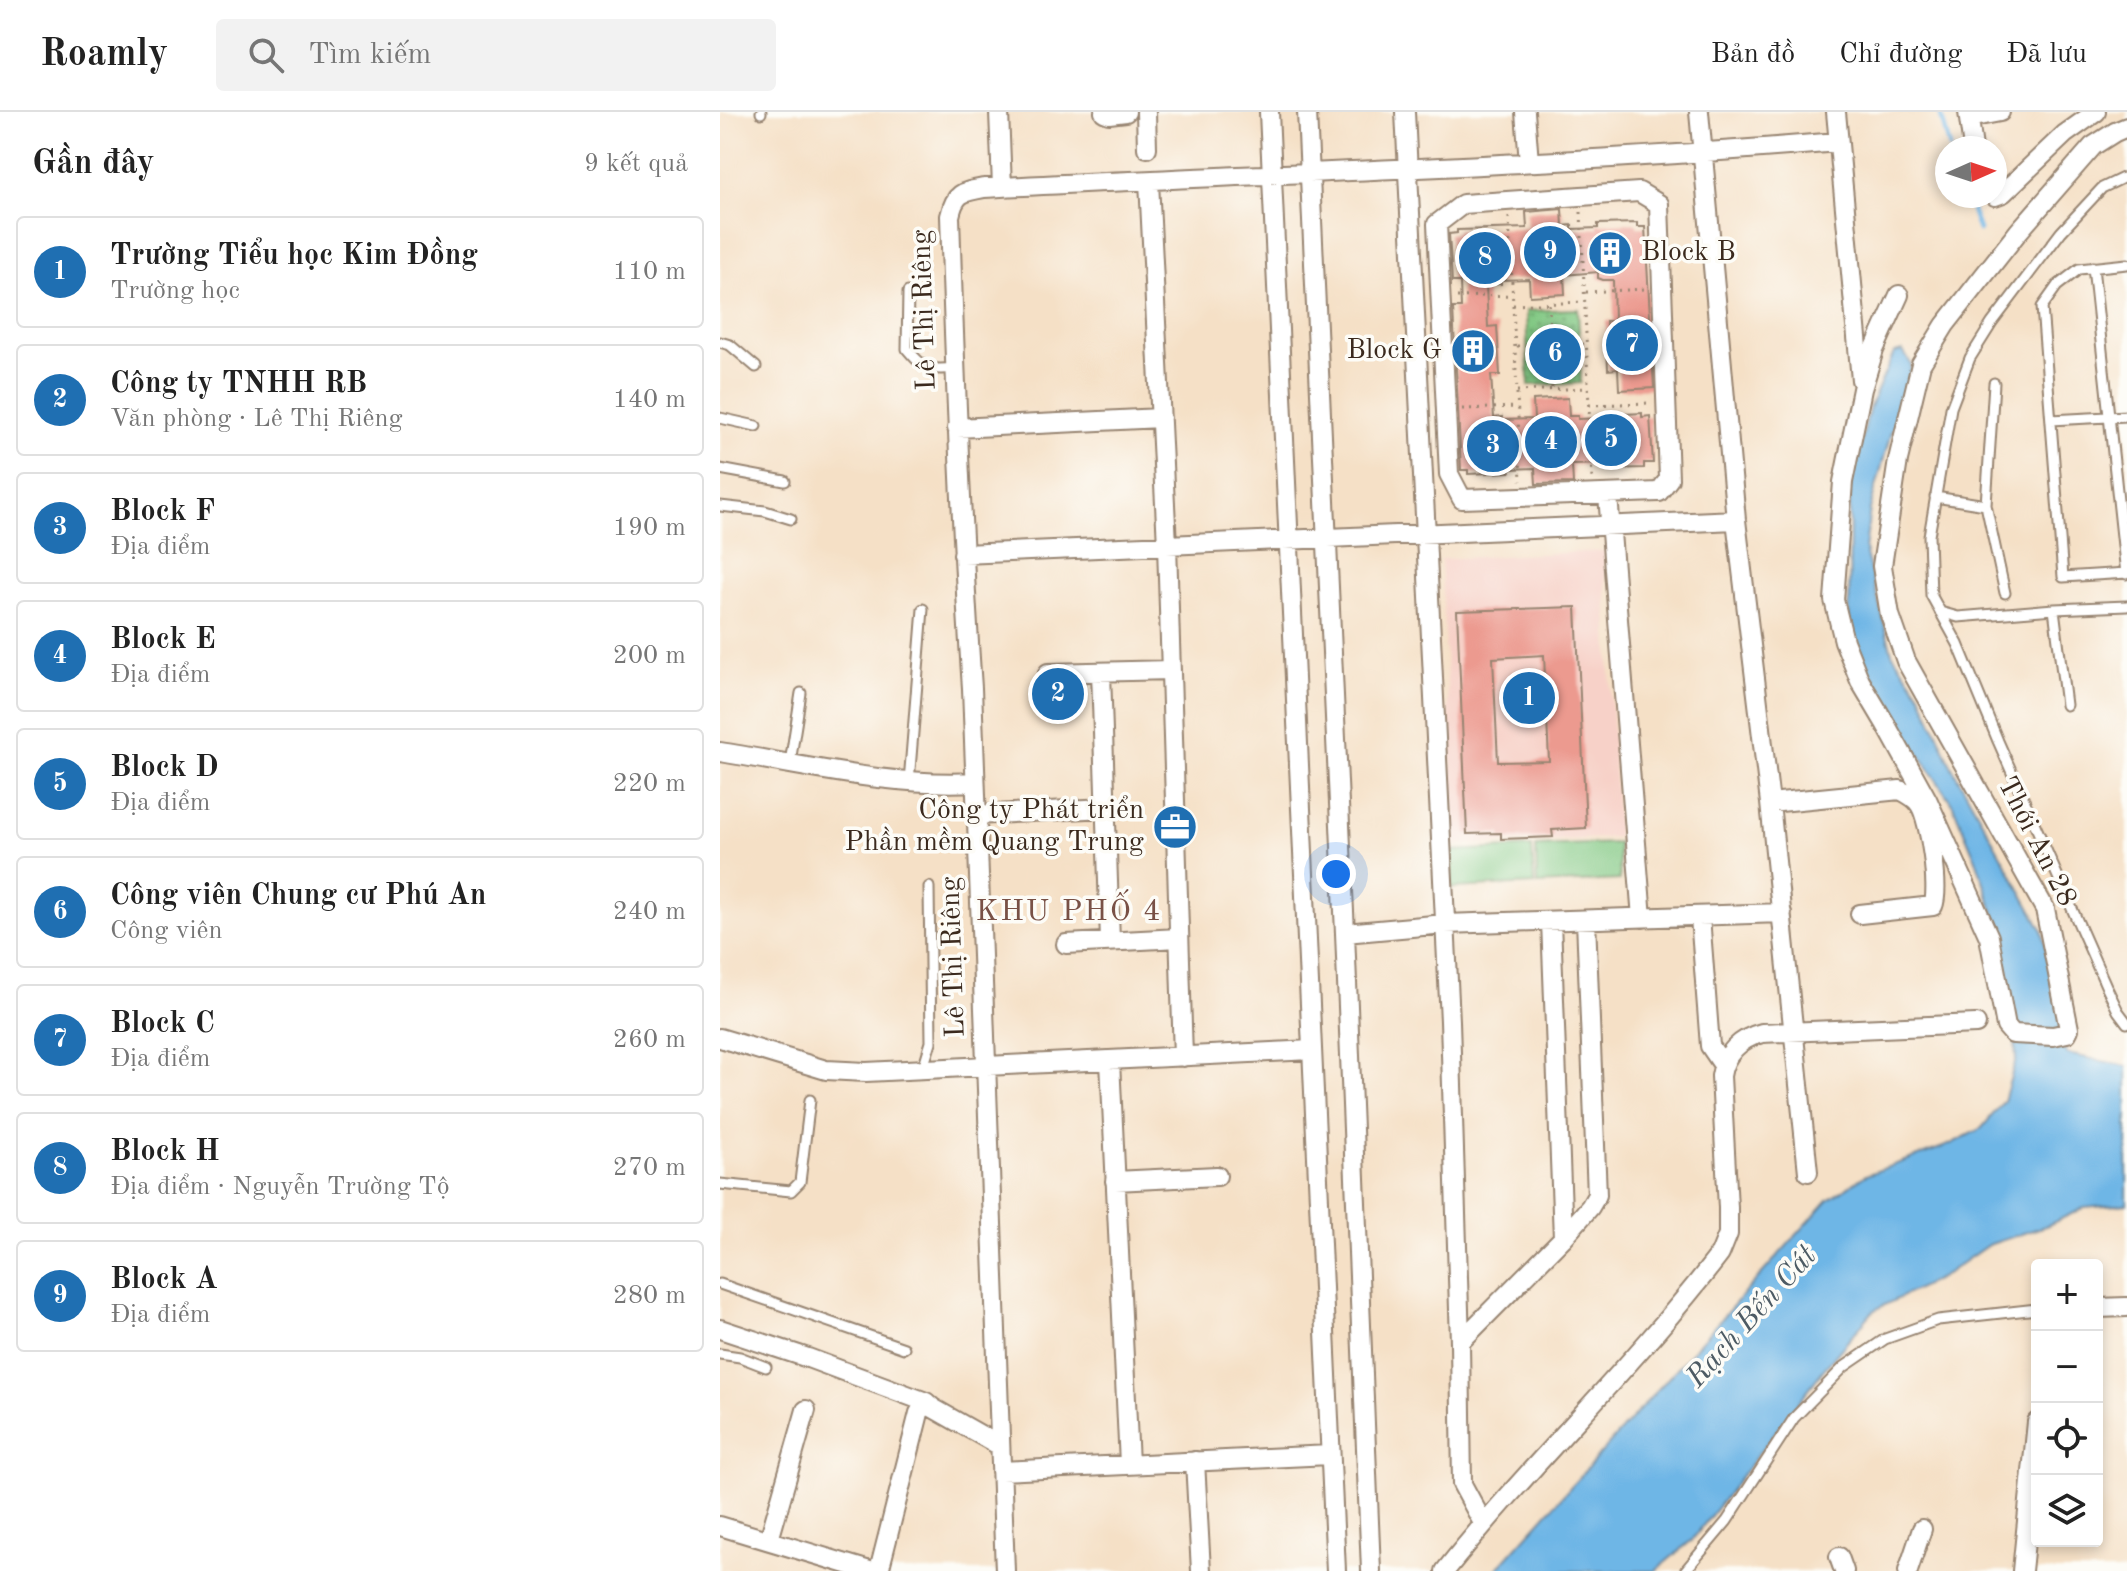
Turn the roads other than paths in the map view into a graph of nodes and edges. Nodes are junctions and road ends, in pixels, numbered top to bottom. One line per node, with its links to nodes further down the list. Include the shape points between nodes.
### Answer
1 (999, 112): 25 (street)
2 (1104, 112): 3 (street)
3 (1126, 112)
4 (1146, 112): 17 (street)
5 (1269, 112): 22 (street)
6 (1307, 112): 21 (street)
7 (1405, 112): 20 (street)
8 (1525, 112): 19 (street)
9 (1699, 112): 18 (street)
10 (1836, 112): 16 (street)
11 (2000, 112): 13 (street)
12 (2096, 112): 26 (street)
13 (1968, 115): 15 (street)
14 (2127, 127): 35 (street, Thới An 28, via 2093,146 2009,243 1921,364 1898,460 1882,566 1890,615 1906,661 2045,909 2067,1033 2013,1034 2006,1026 1996,963 1978,910 1844,641 1834,600 1843,482)
15 (1971, 136)
16 (1838, 142): 18 (street); 35 (street)
17 (1147, 148)
18 (1703, 154): 19 (street); 50 (street)
19 (1529, 162): 20 (street)
20 (1408, 169): 21 (street); 52 (street)
21 (1310, 174): 22 (street); 53 (street)
22 (1271, 176): 24 (street); 54 (street)
23 (2127, 176): 46 (lane, via 2102,188 2061,232 1970,358 1951,408)
24 (1149, 181): 25 (street); 38 (street)
25 (1002, 187): 33 (street, Lê Thị Riêng, via 955,198 950,216)
26 (2007, 189)
27 (2127, 264): 28 (lane)
28 (2093, 267): 39 (lane); 40 (lane, via 2068,277 2042,307)
29 (908, 292): 33 (lane, via 907,349 934,370)
30 (1899, 295): 35 (street, Thới An 28)
31 (720, 342): 32 (lane)
32 (756, 367)
33 (955, 368): 42 (street, Lê Thị Riêng)
34 (1994, 383): 47 (lane)
35 (1862, 389)
36 (2127, 416): 39 (lane)
37 (720, 418): 41 (lane)
38 (1161, 418): 42 (street); 55 (street)
39 (2109, 418): 40 (lane); 57 (lane)
40 (2051, 420): 57 (lane, via 2063,577)
41 (756, 426)
42 (957, 428): 56 (street, Lê Thị Riêng)
43 (720, 469): 44 (lane)
44 (785, 481)
45 (1600, 495): 45 (street, via 1659,492 1669,479 1659,204 1639,192 1463,204 1437,224 1449,474 1462,499); 51 (street)
46 (1935, 497): 47 (lane); 62 (lane, via 1929,536 1931,595)
47 (1986, 505): 58 (lane)
48 (720, 506): 49 (lane)
49 (791, 519)
50 (1736, 520): 51 (street); 72 (street)
51 (1609, 526): 52 (street); 79 (street)
52 (1426, 533): 53 (street); 82 (street)
53 (1327, 539): 54 (street); 83 (street)
54 (1288, 541): 55 (street); 91 (street)
55 (1167, 545): 56 (street); 63 (street)
56 (963, 554): 71 (street, Lê Thị Riêng)
57 (2127, 574)
58 (2005, 593)
59 (2127, 606): 61 (lane)
60 (923, 609): 70 (lane)
61 (2054, 609): 62 (lane, via 1958,617); 67 (lane)
62 (1940, 612): 87 (lane)
63 (1171, 670): 64 (street); 84 (street)
64 (1101, 672): 65 (street); 73 (street)
65 (1048, 673)
66 (801, 693): 69 (lane)
67 (2066, 705)
68 (720, 752): 69 (street)
69 (790, 763): 70 (street)
70 (909, 782): 71 (street)
71 (975, 782): 74 (street, Lê Thị Riêng)
72 (1770, 803): 76 (street); 77 (street, via 1900,790 1915,798 1930,841 1935,903)
73 (1105, 808): 74 (street); 85 (street)
74 (976, 815): 95 (street, Lê Thị Riêng)
75 (929, 887): 96 (lane, via 931,1042)
76 (1782, 913): 78 (street); 89 (street)
77 (1860, 914)
78 (1700, 917): 79 (street); 94 (street, via 1710,1046)
79 (1642, 918): 80 (street)
80 (1586, 920): 81 (street); 102 (street, via 1597,1195)
81 (1551, 921): 82 (street); 102 (street)
82 (1445, 924): 83 (street); 108 (street)
83 (1345, 933): 129 (street)
84 (1179, 938): 85 (street); 92 (street)
85 (1110, 941): 86 (street)
86 (1066, 944)
87 (2127, 1023)
88 (1976, 1024): 89 (street)
89 (1794, 1031): 94 (street, via 1749,1036); 98 (street)
90 (720, 1038): 96 (street, via 826,1070)
91 (1312, 1050): 92 (street); 115 (street)
92 (1183, 1057): 93 (street)
93 (1110, 1061): 95 (street); 100 (street)
94 (1723, 1065): 120 (street, via 1728,1234 1720,1254)
95 (986, 1066): 96 (street); 114 (street, Lê Thị Riêng)
96 (923, 1068)
97 (810, 1100): 101 (lane, via 796,1187 791,1191)
98 (1808, 1172)
99 (1217, 1176): 100 (street)
100 (1115, 1181): 117 (street)
101 (720, 1184)
102 (1563, 1238): 108 (street)
103 (720, 1284): 109 (lane)
104 (2127, 1307): 105 (street)
105 (2103, 1308)
106 (2031, 1310): 131 (lane, via 1938,1320 1885,1339 1844,1367 1794,1418 1727,1521)
107 (720, 1329): 112 (street)
108 (1460, 1342): 120 (street, via 1462,1484)
109 (904, 1348)
110 (720, 1354): 111 (lane)
111 (766, 1367)
112 (926, 1402): 114 (street); 125 (street)
113 (806, 1410): 123 (street)
114 (1000, 1446): 118 (street, Lê Thị Riêng)
115 (1330, 1455): 116 (street); 128 (street)
116 (1195, 1461): 117 (street); 127 (street)
117 (1129, 1464): 118 (street)
118 (1001, 1471): 126 (street, Lê Thị Riêng)
119 (2032, 1475): 133 (street)
120 (1483, 1523): 130 (street)
121 (720, 1526): 123 (street)
122 (1922, 1529): 132 (street)
123 (769, 1540): 124 (street)
124 (870, 1571)
125 (879, 1571)
126 (1005, 1571)
127 (1201, 1571)
128 (1336, 1571)
129 (1371, 1571)
130 (1445, 1571)
131 (1685, 1571)
132 (1908, 1571)
133 (2022, 1571)

